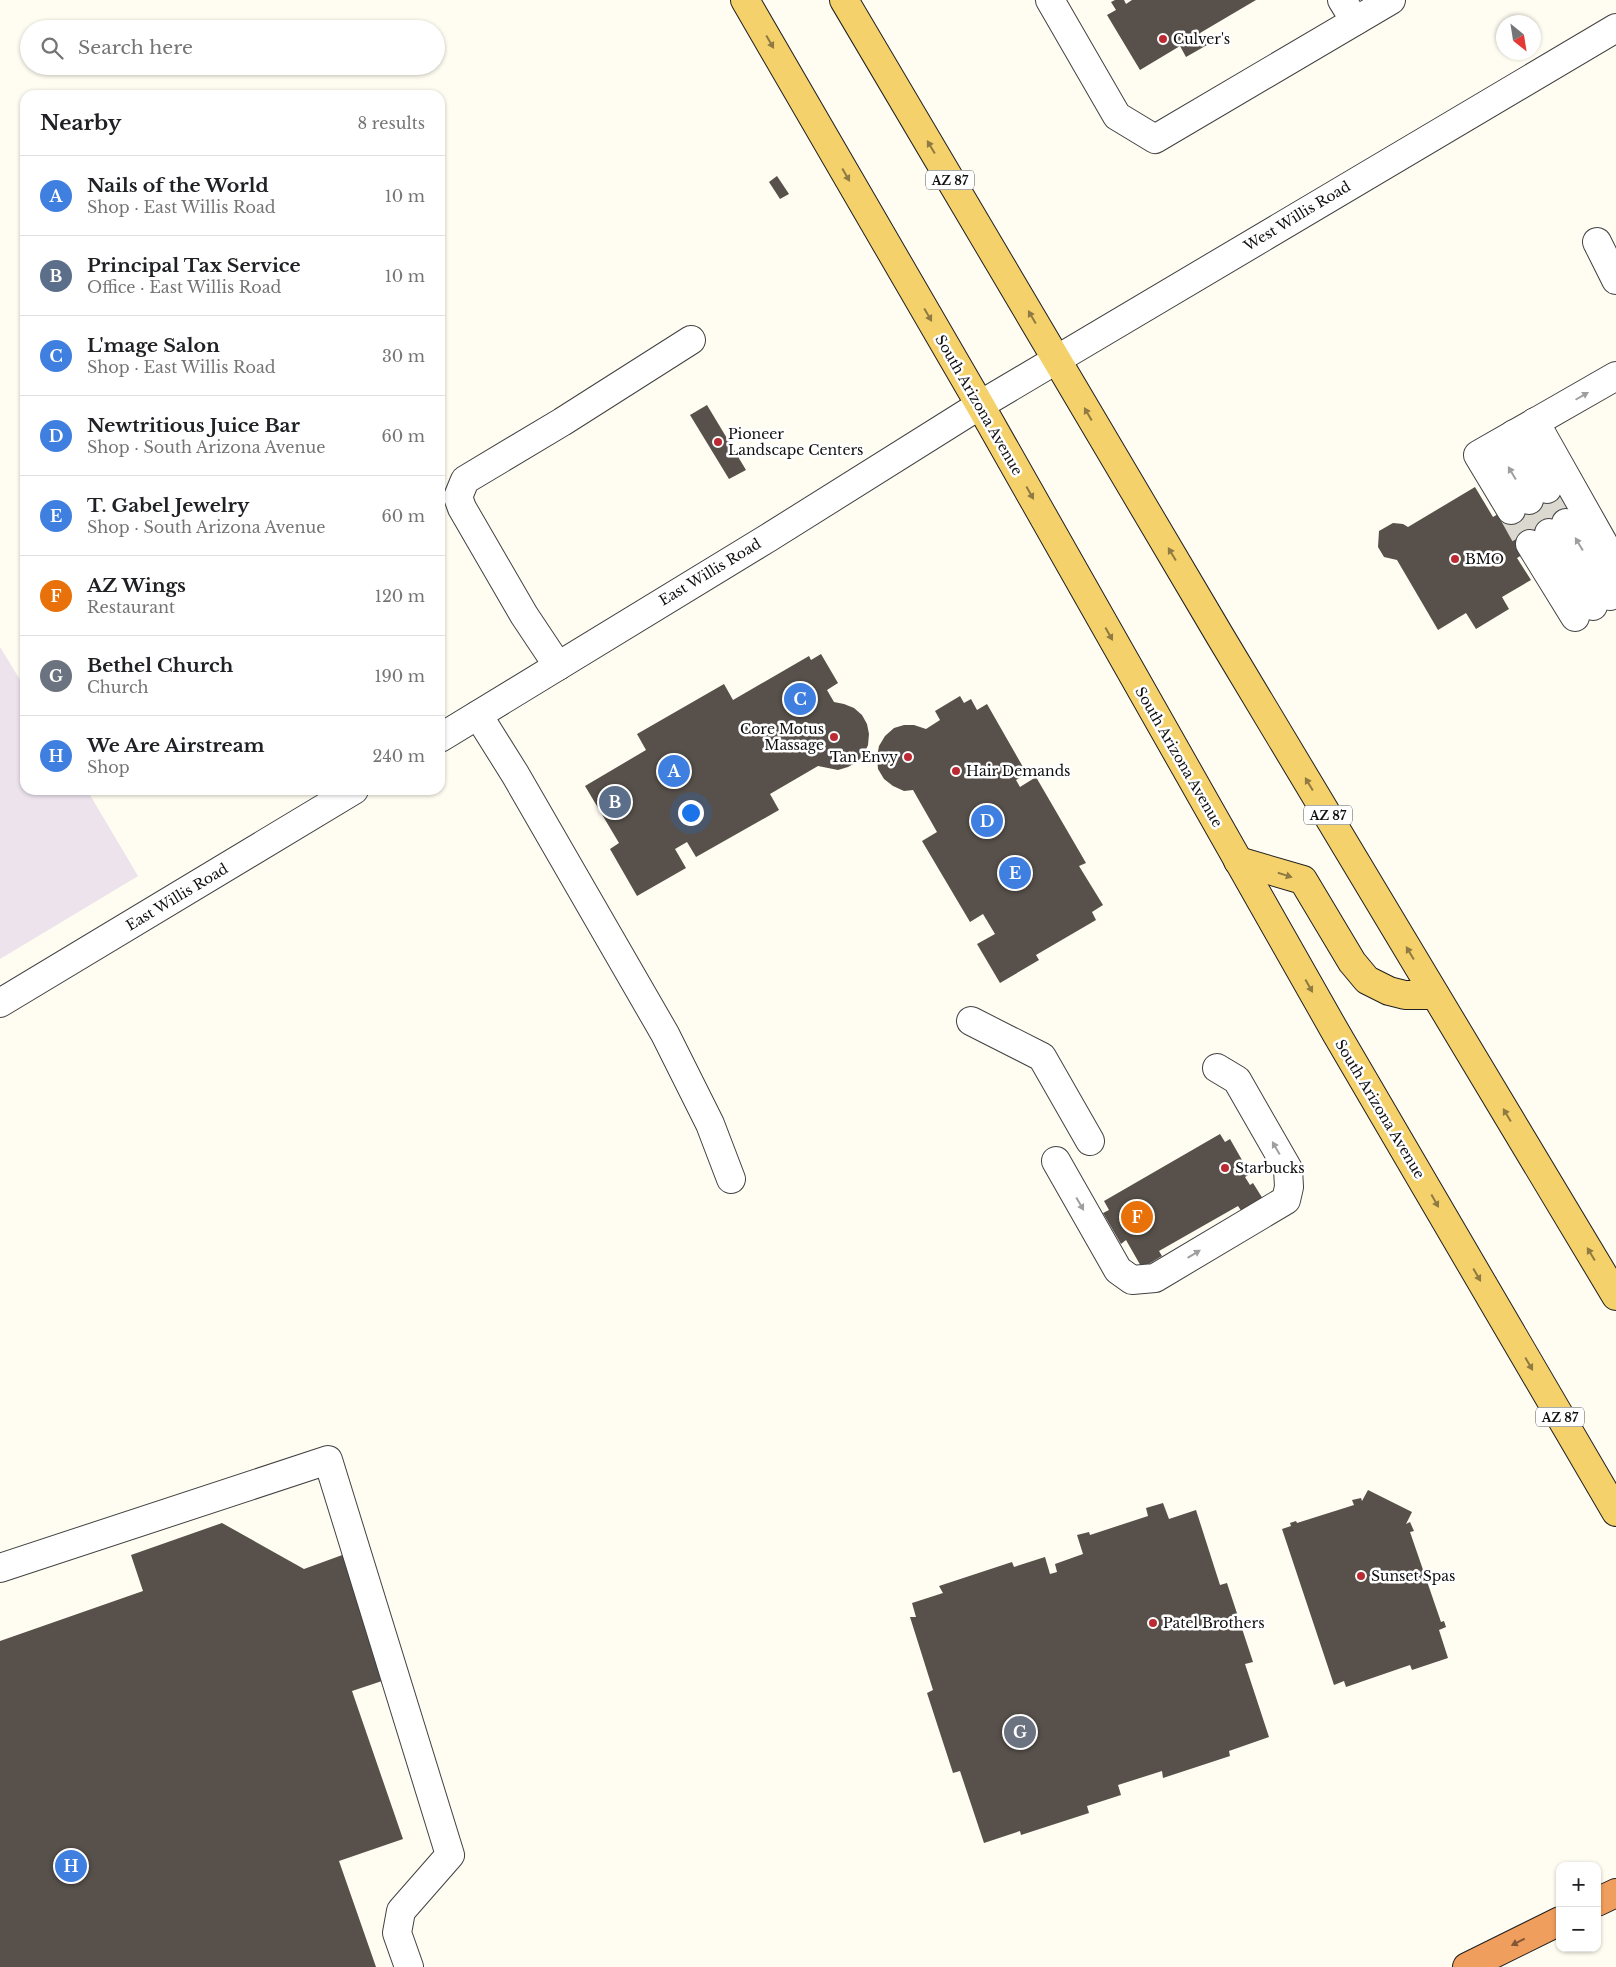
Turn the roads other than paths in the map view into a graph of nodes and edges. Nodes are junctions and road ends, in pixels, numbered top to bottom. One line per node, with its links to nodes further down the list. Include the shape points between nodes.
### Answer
1 (745, 0): 12 (main road, South Arizona Avenue / AZ 87, one-way to 12)
2 (844, 0): 10 (main road, AZ 87, one-way to 2)
3 (1050, 0): 5 (street, via 1117,116 1155,139)
4 (1391, 0): 5 (street)
5 (1348, 11)
6 (1616, 28): 10 (street, West Willis Road)
7 (1597, 242): 8 (street)
8 (1616, 280)
9 (691, 340): 16 (street, via 466,480 458,497 519,606)
10 (1057, 359): 12 (street, West Willis Road); 21 (main road, AZ 87, one-way to 10)
11 (1616, 376): 13 (street, one-way to 11)
12 (980, 405): 16 (street, East Willis Road); 20 (main road, South Arizona Avenue / AZ 87, one-way to 20)
13 (1523, 429): 13 (street, one-way to 13, via 1529,500 1478,455); 14 (street); 15 (street, via 1610,555)
14 (1616, 533)
15 (1598, 601): 15 (street, one-way to 15, via 1548,533)
16 (558, 666): 17 (street, East Willis Road)
17 (478, 715): 18 (street, East Willis Road); 27 (street, via 665,1034 710,1124)
18 (445, 735)
19 (346, 795): 22 (street, East Willis Road)
20 (1238, 861): 21 (main road, one-way to 21, via 1303,880 1352,962 1367,980 1405,995); 29 (main road, South Arizona Avenue / AZ 87, one-way to 29)
21 (1435, 995): 28 (main road, AZ 87, one-way to 21)
22 (0, 1003)
23 (971, 1021): 25 (street, via 1042,1057)
24 (1217, 1068): 26 (street, one-way to 24, via 1118,1270 1132,1280 1155,1278 1286,1200 1288,1169 1237,1080)
25 (1090, 1141)
26 (1056, 1161)
27 (731, 1179)
28 (1616, 1296)
29 (1616, 1512)
30 (0, 1568): 34 (street, via 328,1460 450,1855 401,1910 397,1933)
31 (1616, 1892): 32 (highway)
32 (1601, 1900)
33 (1556, 1923): 35 (highway, one-way to 35)
34 (409, 1967)
35 (1467, 1967)

